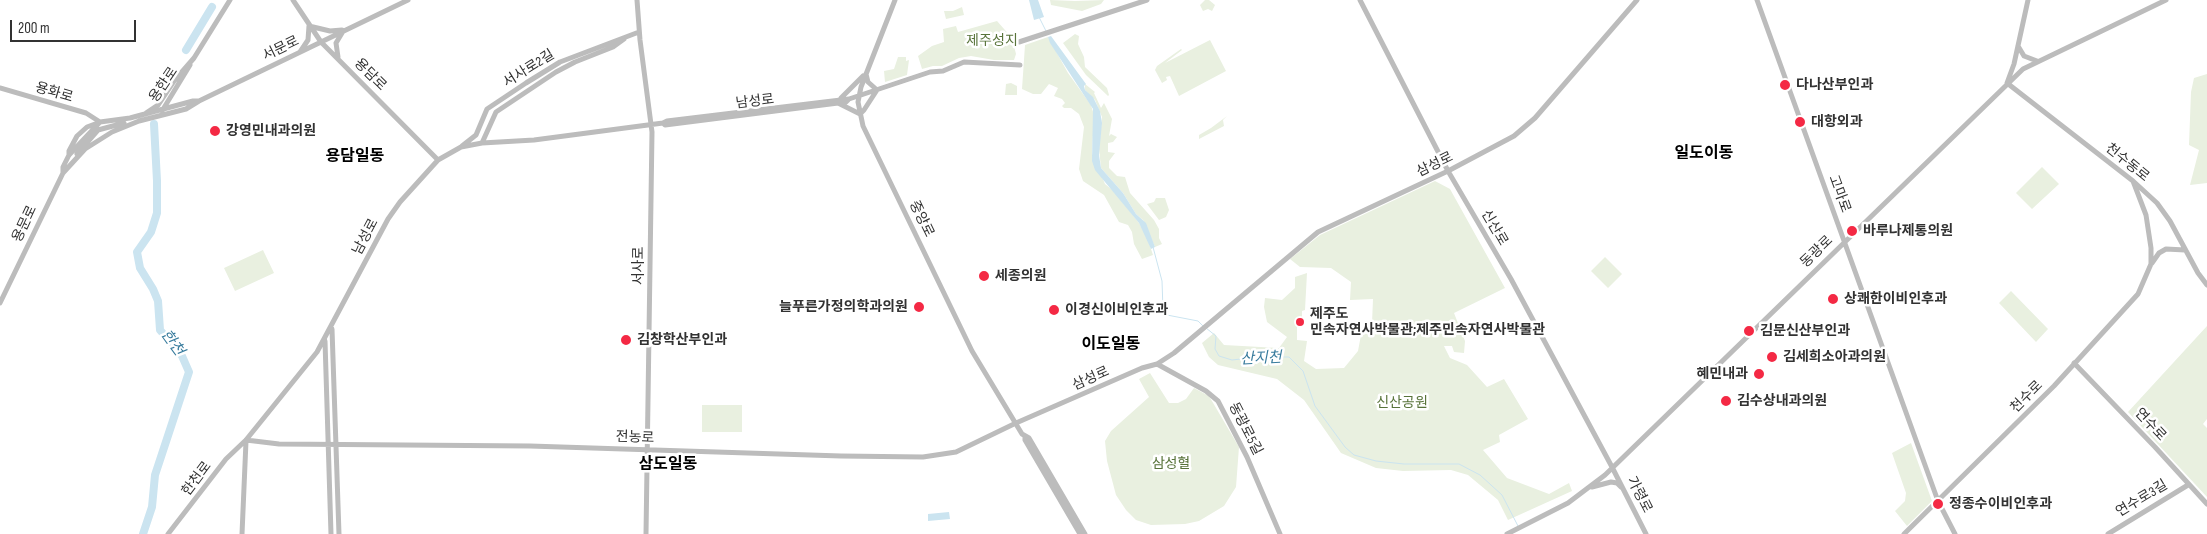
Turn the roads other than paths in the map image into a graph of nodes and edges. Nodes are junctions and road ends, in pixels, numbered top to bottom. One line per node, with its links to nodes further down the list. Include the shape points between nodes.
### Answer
1 (230, 0): 20 (main road, 용한로)
2 (293, 0): 12 (main road, 용담로)
3 (408, 0): 13 (main road, 서문로)
4 (637, 0): 14 (main road, 서사로)
5 (895, 0): 25 (main road, 중앙로)
6 (1147, 0): 17 (main road)
7 (1360, 0): 49 (main road, 신산로)
8 (1637, 0): 49 (main road, 삼성로, via 1526,128)
9 (1756, 0): 52 (main road, 고마로)
10 (2028, 0): 18 (main road)
11 (2166, 0): 22 (main road, 동광로)
12 (309, 26): 13 (main road, via 330,31); 16 (main road, 용담로); 19 (main road, via 308,40)
13 (345, 30): 16 (main road, 서문로); 21 (main road, via 336,43)
14 (639, 32): 15 (main road, 서사로2길); 42 (main road, 서사로)
15 (629, 36): 44 (main road, 서사로2길, via 556,72 496,112); 45 (main road, 서사로2길, via 560,62 498,101 487,109 476,135)
16 (321, 42): 19 (main road, 서문로); 21 (main road, 용담로)
17 (1019, 42)
18 (2018, 46): 22 (main road, via 2024,56); 26 (main road)
19 (299, 53): 33 (main road, 서문로)
20 (194, 58): 24 (main road, 용한로); 28 (main road, 용한로)
21 (339, 60): 47 (main road, 용담로)
22 (2037, 61): 26 (main road, 동광로)
23 (1020, 65): 29 (main road, 남성로, via 964,62)
24 (180, 74): 28 (main road, via 171,92); 38 (main road, 용한로, via 158,105)
25 (866, 74): 29 (main road, via 868,82); 30 (main road, 중앙로); 31 (main road)
26 (2007, 83): 51 (main road, 천수동로); 52 (main road, 동광로)
27 (0, 88): 40 (main road, 용화로, via 86,113)
28 (175, 90): 35 (main road, via 174,100); 36 (main road, 용한로)
29 (877, 90): 30 (main road, 남성로); 37 (main road)
30 (859, 96): 32 (main road, 남성로); 37 (main road, 중앙로)
31 (841, 99): 32 (main road, 남성로); 41 (main road, 남성로)
32 (849, 99): 34 (main road, 남성로)
33 (200, 101): 35 (main road, 서문로); 39 (main road, via 186,109)
34 (835, 103): 37 (main road); 41 (main road, 남성로)
35 (181, 105): 36 (main road, 서문로)
36 (162, 110): 38 (main road, 서문로); 39 (main road, 용한로)
37 (860, 114): 61 (main road, 중앙로, via 972,351)
38 (140, 118): 39 (main road); 40 (main road, 용문로); 43 (main road, 용문로, via 102,128); 48 (main road, via 94,142)
39 (148, 119)
40 (100, 122): 43 (main road, 용문로); 46 (main road, 용문로, via 77,136)
41 (663, 123): 42 (main road, 남성로)
42 (652, 125): 44 (main road, 남성로); 66 (main road, 서사로)
43 (84, 140): 46 (main road, 용문로); 48 (main road, 용문로)
44 (482, 143): 45 (main road, 남성로)
45 (461, 146): 47 (main road, 남성로)
46 (69, 155): 50 (main road, 용문로)
47 (438, 160): 57 (main road, 남성로, via 388,219)
48 (73, 161): 50 (main road)
49 (1448, 171): 60 (main road, 삼성로, via 1318,232); 67 (main road, 신산로, via 1511,279)
50 (63, 173): 56 (main road, 용문로)
51 (2133, 181): 53 (main road, 천수동로, via 2157,203); 54 (main road, 천수로, via 2150,229)
52 (1844, 241): 67 (main road, 동광로); 71 (main road, 고마로)
53 (2185, 250): 54 (main road, 천수로, via 2166,249); 55 (main road, 천수동로)
54 (2151, 264): 59 (main road, 천수로, via 2138,294)
55 (2207, 285)
56 (0, 303)
57 (332, 328): 58 (main road, 남성로); 65 (main road)
58 (325, 340): 63 (main road, 남성로); 64 (main road)
59 (2074, 363): 68 (main road, 연수로); 71 (main road, 천수로)
60 (1157, 364): 61 (main road, 삼성로); 81 (main road, 동광로5길, via 1218,401 1247,457)
61 (1016, 423): 62 (main road, 중앙로); 66 (main road, 전농로, via 956,452 923,457)
62 (1025, 437): 79 (main road, 중앙로); 80 (main road, 중앙로, via 1029,438)
63 (246, 440): 64 (main road, 전농로, via 279,444); 74 (main road, 한천로, via 226,459); 75 (main road)
64 (328, 443): 65 (main road, 전농로); 76 (main road)
65 (336, 443): 66 (main road, 전농로); 77 (main road)
66 (648, 450): 78 (main road, 서사로)
67 (1612, 467): 69 (main road, 동광로); 70 (main road, 가령로)
68 (2188, 484): 72 (main road, 연수로); 85 (main road, 연수로3길)
69 (1589, 488): 70 (main road, via 1614,482); 73 (main road, 동광로, via 1568,503)
70 (1625, 492): 82 (main road, 가령로)
71 (1938, 501): 83 (main road, 천수로); 84 (main road, 고마로)
72 (2207, 504)
73 (1510, 532)
74 (168, 534)
75 (242, 534)
76 (331, 534)
77 (339, 534)
78 (646, 534)
79 (1080, 534)
80 (1086, 534)
81 (1280, 534)
82 (1646, 534)
83 (1904, 534)
84 (1955, 534)
85 (2108, 534)

